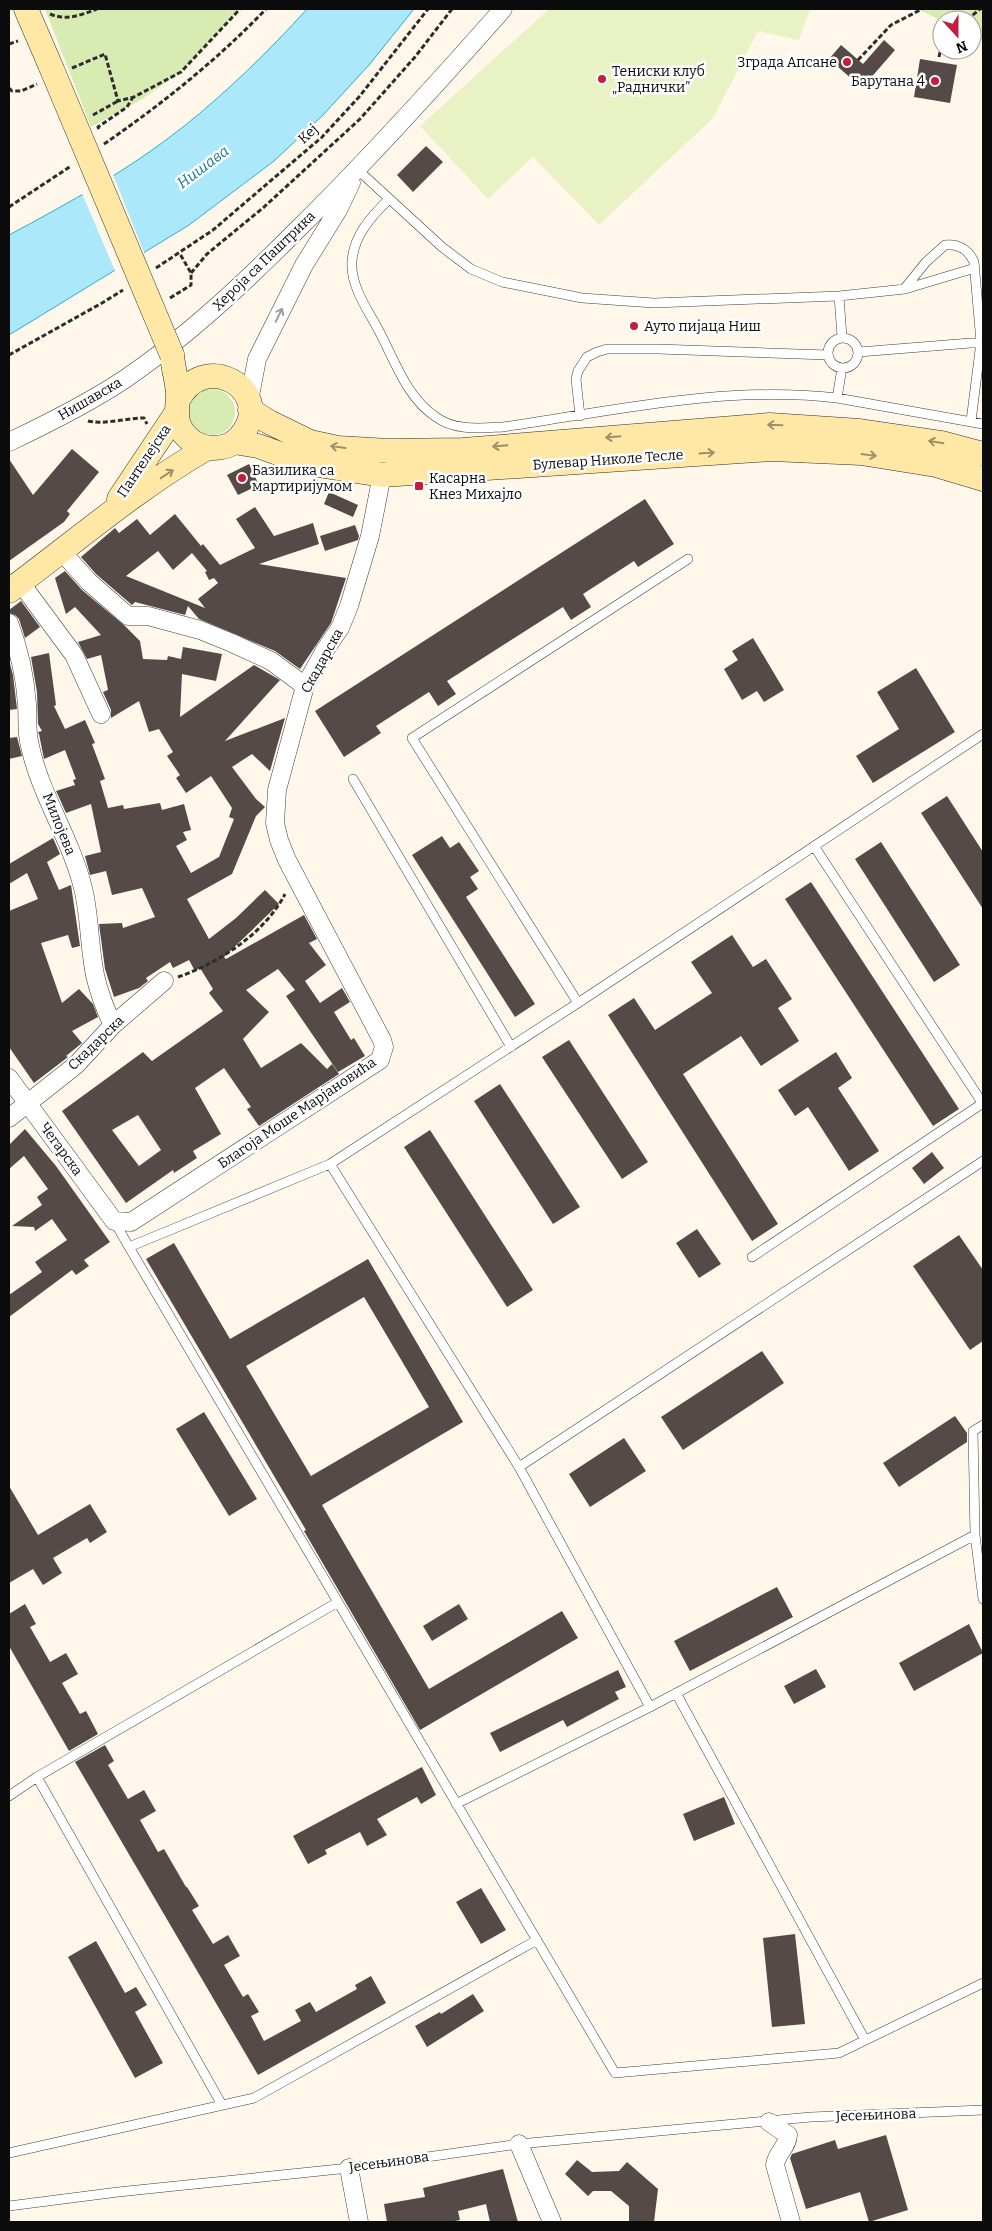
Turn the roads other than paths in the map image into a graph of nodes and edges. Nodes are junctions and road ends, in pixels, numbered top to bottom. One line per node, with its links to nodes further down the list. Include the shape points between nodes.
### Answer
1 (503, 9): 3 (street, Хероја са Паштрика)
2 (36, 10): 10 (main road, bridge, via 51,67)
3 (358, 170): 4 (lane); 10 (street, Хероја са Паштрика); 16 (street, Хероја са Паштрика, one-way to 3, via 257,359 304,265)
4 (388, 200): 7 (lane, via 471,269 502,282 582,298 632,303); 18 (lane, via 362,229 353,254 353,272 367,308 402,377 418,400 436,418 470,428 503,427)
5 (975, 268): 6 (lane); 6 (lane, via 971,255 964,249 945,245); 9 (lane)
6 (905, 288): 7 (lane)
7 (839, 296): 8 (lane)
8 (842, 337): 11 (lane, via 856,343); 12 (lane, via 833,341)
9 (982, 342): 11 (lane); 19 (lane)
10 (169, 352): 14 (main road, Булевар Николе Тесле); 17 (main road); 21 (street, Нишавска, via 73,410)
11 (859, 352): 13 (lane, via 852,366)
12 (828, 354): 13 (lane, via 832,364); 18 (lane, via 607,349 587,357 578,371)
13 (842, 368): 15 (lane)
14 (206, 375): 16 (main road, Булевар Николе Тесле, via 220,375 232,380 242,389); 17 (main road, via 189,384)
15 (837, 398): 18 (lane, via 799,395 709,397); 19 (lane)
16 (250, 405): 22 (main road, via 247,428); 24 (main road, Булевар Николе Тесле, one-way to 16, via 942,443 870,432 770,424 463,450 338,448 310,442 269,422)
17 (177, 406): 23 (main road, via 177,421 185,436); 27 (main road, Пантелејска, via 152,451)
18 (580, 416)
19 (971, 421): 20 (lane)
20 (983, 424)
21 (9, 442)
22 (234, 442): 23 (main road, Булевар Николе Тесле, via 221,448); 25 (main road, Булевар Николе Тесле, via 258,446 305,463)
23 (207, 448): 27 (main road, Пантелејска, one-way to 23)
24 (983, 454)
25 (382, 475): 26 (main road, Булевар Николе Тесле, one-way to 26, via 772,449 861,454 936,465); 32 (street, Скадарска, via 370,536 349,606 340,628)
26 (983, 478)
27 (112, 510): 28 (main road, Пантелејска)
28 (62, 552): 30 (main road, Пантелејска); 32 (street, via 88,582 128,616 148,616 200,630 271,661)
29 (688, 559): 39 (lane, via 412,738)
30 (14, 587): 33 (street, Пантелејска, via 74,655)
31 (9, 622): 40 (street, Милојева, via 22,665 30,746 84,888 95,974 102,1002)
32 (305, 686): 37 (street, Скадарска, via 275,808 279,840)
33 (102, 714)
34 (983, 734): 36 (lane)
35 (353, 779): 41 (lane)
36 (814, 846): 39 (lane); 43 (lane)
37 (295, 875): 48 (street, Благоја Моше Марјановића, via 382,1040 384,1047 380,1060 136,1219 131,1222)
38 (164, 981): 40 (street, Скадарска)
39 (578, 1003): 41 (lane)
40 (113, 1025): 44 (street, Скадарска, via 76,1065)
41 (511, 1047): 47 (lane)
42 (9, 1078): 44 (street, Чегарска)
43 (983, 1103): 50 (lane)
44 (28, 1104): 45 (street, Скадарска); 48 (street, Чегарска)
45 (9, 1118)
46 (983, 1161): 52 (lane)
47 (330, 1164): 49 (lane); 52 (lane)
48 (114, 1221): 49 (lane)
49 (129, 1247): 55 (lane)
50 (752, 1257)
51 (983, 1425): 53 (lane, via 973,1431)
52 (519, 1467): 57 (lane)
53 (975, 1535): 54 (lane); 56 (lane)
54 (983, 1599)
55 (338, 1602): 58 (lane); 60 (lane)
56 (676, 1693): 57 (lane); 63 (lane)
57 (650, 1707): 60 (lane)
58 (37, 1777): 59 (lane); 64 (lane)
59 (9, 1796)
60 (456, 1804): 61 (lane)
61 (537, 1940): 63 (lane, via 615,2073 838,2053); 64 (lane, via 254,2098)
62 (983, 1983): 63 (lane)
63 (865, 2040)
64 (222, 2105): 68 (lane)
65 (983, 2110): 66 (lane, Јесењинова)
66 (769, 2122): 67 (lane, Јесењинова); 73 (street, via 788,2135 775,2166)
67 (519, 2144): 69 (lane, Јесењинова); 72 (street)
68 (9, 2153)
69 (349, 2168): 70 (lane, Јесењинова); 71 (street)
70 (9, 2206)
71 (359, 2222)
72 (552, 2222)
73 (791, 2222)

